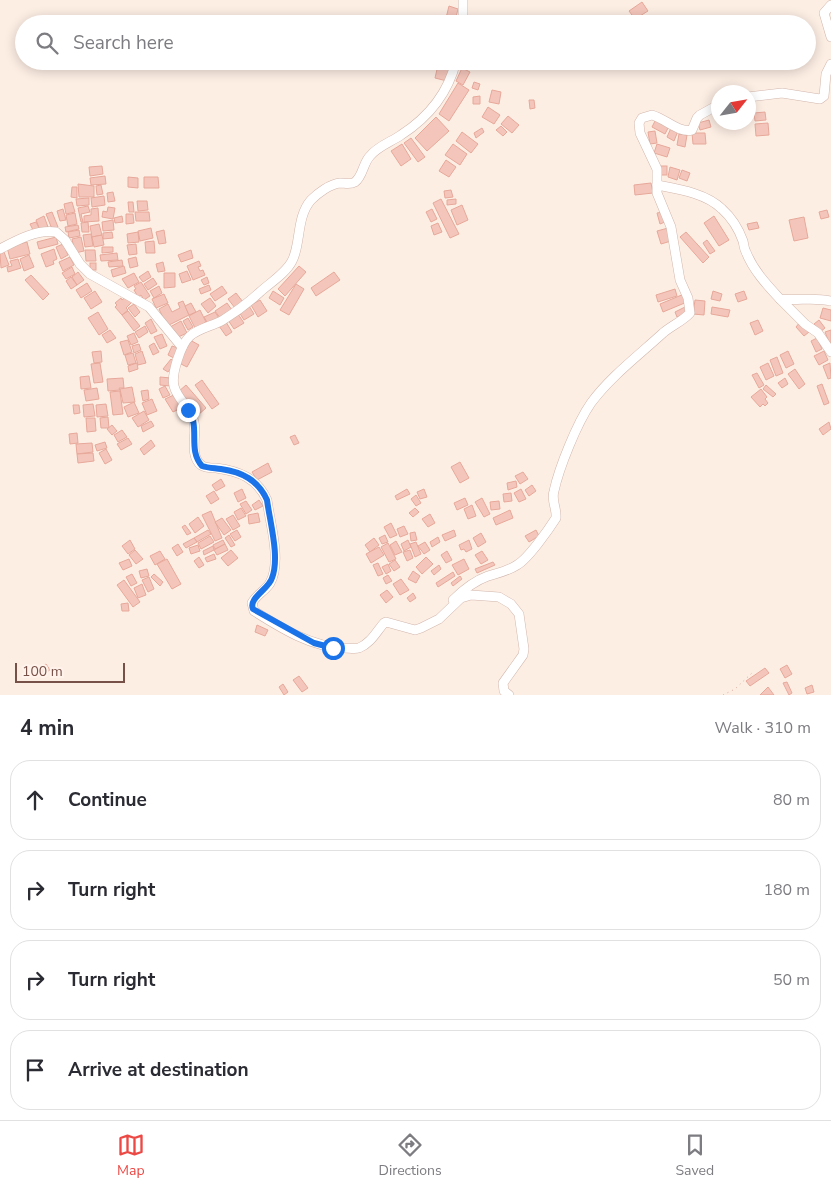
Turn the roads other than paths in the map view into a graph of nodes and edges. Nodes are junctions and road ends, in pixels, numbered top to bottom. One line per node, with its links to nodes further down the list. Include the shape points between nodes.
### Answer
1 (463, 0): 3 (street)
2 (831, 5): 4 (street, via 824,13)
3 (464, 15)
4 (831, 37)
5 (831, 64): 7 (street, via 826,74 824,96 820,99 782,93)
6 (454, 70): 13 (street, via 439,100 419,122 370,156 356,180 338,183 312,200 298,231 293,261 285,270 233,314 190,336)
7 (756, 96)
8 (711, 109): 9 (street, via 697,118 689,131 682,131 652,115 640,120 640,134 657,169)
9 (657, 185): 11 (street, via 681,189 721,208 734,224 763,281); 15 (street, via 671,227 680,280 690,313 663,333 590,404 553,492 556,518 532,549 518,565 466,587)
10 (0, 249): 13 (street, via 41,232 56,232 90,274 149,307)
11 (780, 299): 12 (street); 14 (street, via 818,334)
12 (831, 301)
13 (182, 347): 15 (street, via 174,386 194,420 194,451 198,461 206,467 250,478 267,500 275,563 269,585 252,603 254,611 314,643 333,648 360,647 373,638 386,622 415,630)
14 (831, 352)
15 (429, 626): 16 (street, via 461,598 471,595 499,597 515,606 524,649 503,684)
16 (509, 695)

